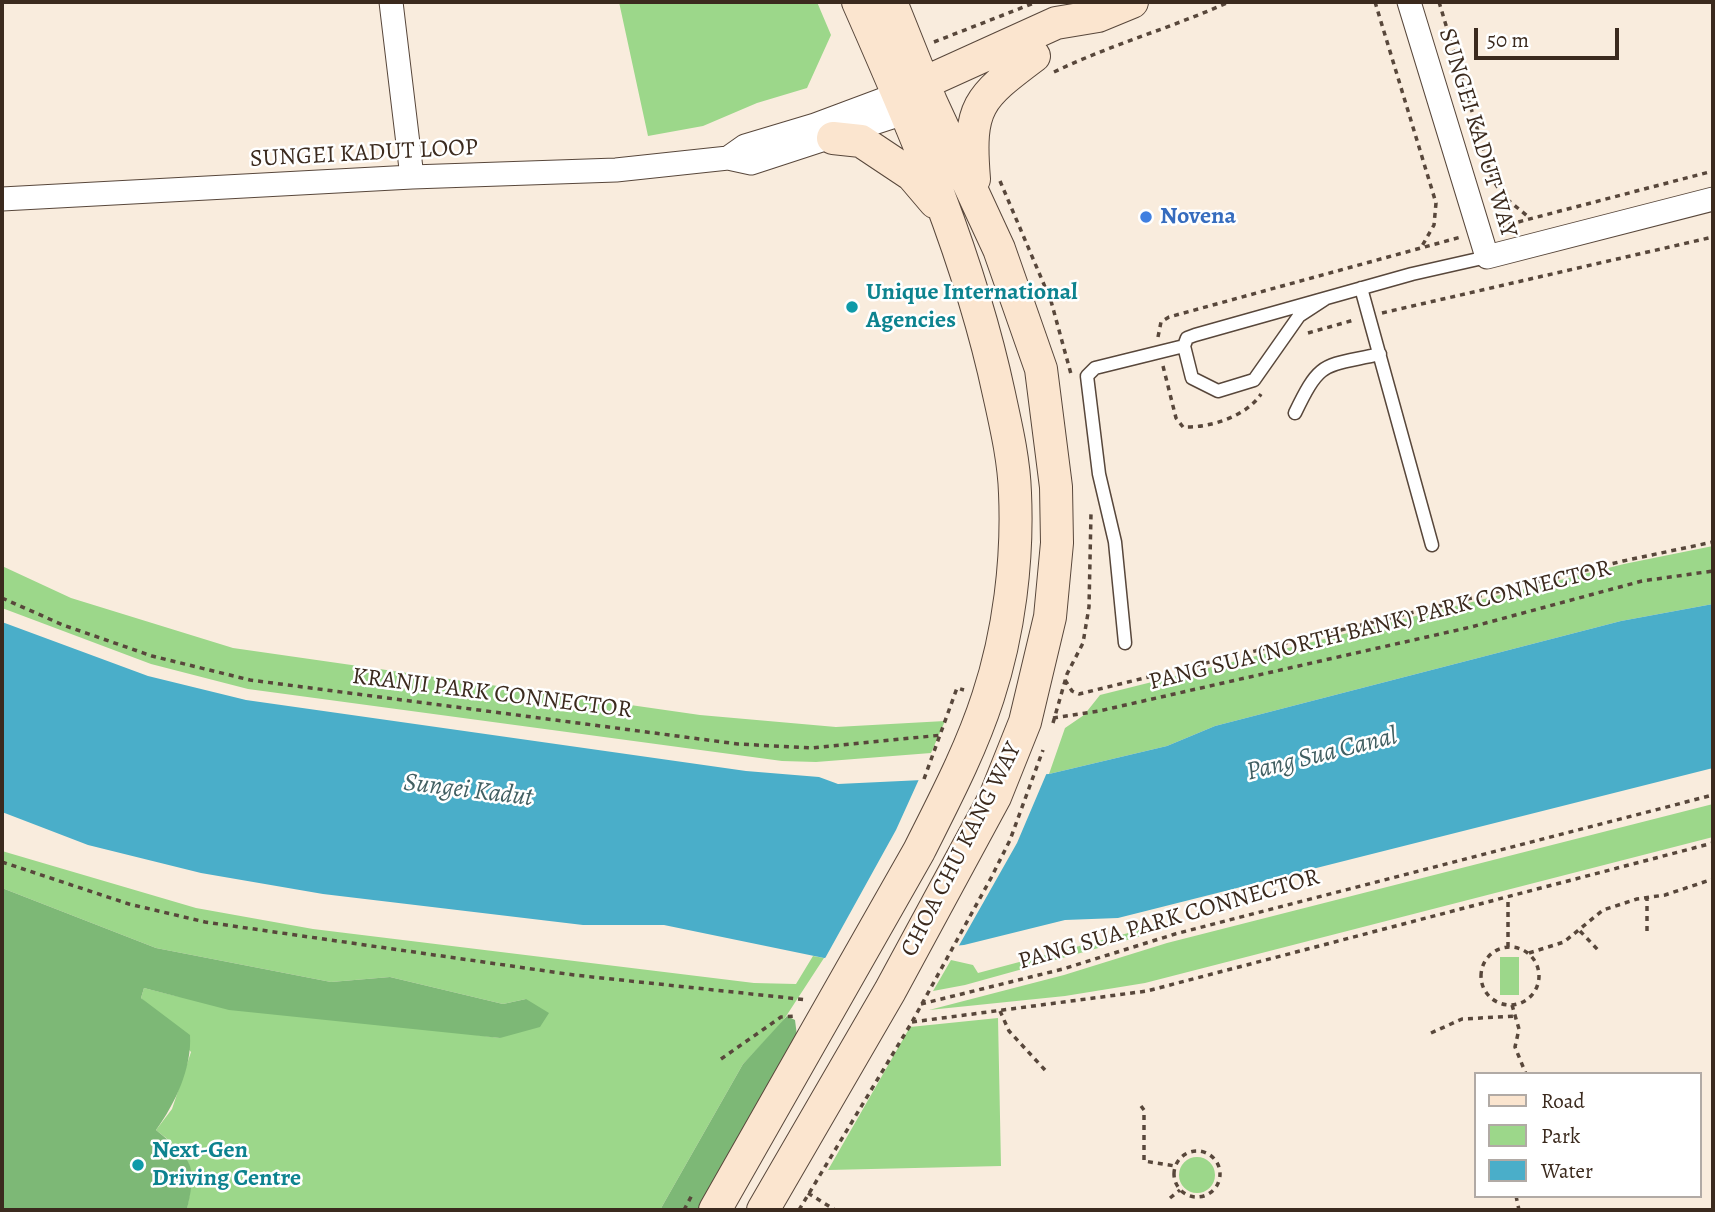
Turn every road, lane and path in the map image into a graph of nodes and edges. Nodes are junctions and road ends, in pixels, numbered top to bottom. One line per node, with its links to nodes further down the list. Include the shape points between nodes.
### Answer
1 (391, 2): 17 (street)
2 (858, 2): 13 (main road)
3 (891, 2): 13 (main road)
4 (1038, 2): 11 (path, via 937,38)
5 (1132, 2): 10 (main road)
6 (1228, 2): 12 (path, via 1083,58)
7 (1375, 2): 25 (path, via 1436,202 1434,225)
8 (1409, 2): 23 (street, SUNGEI KADUT WAY)
9 (1439, 2): 22 (path, via 1492,178 1503,196)
10 (1098, 16): 12 (main road); 13 (main road, via 1056,23)
11 (931, 45)
12 (1042, 65): 13 (main road); 18 (main road, via 995,85 981,102 971,138)
13 (915, 98): 14 (street, SUNGEI KADUT LOOP); 15 (street, SUNGEI KADUT LOOP, via 746,146); 18 (main road, CHOA CHU KANG WAY); 21 (main road, CHOA CHU KANG WAY, via 921,143)
14 (833, 138): 15 (street, SUNGEI KADUT LOOP, via 751,163); 21 (main road, via 861,141 912,175)
15 (728, 158): 17 (street, SUNGEI KADUT LOOP, via 616,170)
16 (1713, 171): 22 (path)
17 (412, 177): 19 (street, SUNGEI KADUT LOOP)
18 (975, 191): 45 (main road, CHOA CHU KANG WAY, via 1041,369 1056,487 1057,543)
19 (2, 199)
20 (1713, 199): 26 (street, SUNGEI KADUT WAY)
21 (943, 211): 44 (main road, CHOA CHU KANG WAY, via 990,353 1015,492 1006,626 989,695)
22 (1531, 219): 23 (path)
23 (1479, 232): 25 (path); 26 (street, SUNGEI KADUT WAY)
24 (1713, 237): 29 (path)
25 (1421, 248): 32 (path, via 1169,317 1157,330)
26 (1487, 257): 27 (lane)
27 (1361, 288): 28 (lane); 29 (lane)
28 (1325, 299): 31 (lane, via 1195,335 1184,341); 31 (lane, via 1299,316 1254,380 1218,391 1192,378)
29 (1370, 316): 30 (path); 33 (lane)
30 (1303, 337)
31 (1184, 346): 32 (lane)
32 (1160, 352): 34 (path, via 1176,418 1183,427 1237,415); 40 (lane, via 1095,368 1087,376 1099,474 1115,542)
33 (1380, 354): 35 (lane, via 1324,367 1314,375); 37 (lane)
34 (1264, 390)
35 (1295, 413)
36 (1713, 542): 42 (path, via 1079,694)
37 (1432, 545)
38 (1713, 571): 42 (path, PANG SUA (NORTH BANK) PARK CONNECTOR, via 1642,581 1471,627 1055,718)
39 (2, 598): 44 (path, KRANJI PARK CONNECTOR, via 152,656 250,680 738,744 813,748)
40 (1125, 643)
41 (1067, 674): 42 (path)
42 (1065, 680)
43 (957, 688): 44 (path)
44 (956, 739): 46 (path); 58 (main road, CHOA CHU KANG WAY, via 919,851)
45 (1032, 744): 59 (path, via 1010,840); 75 (main road, CHOA CHU KANG WAY, via 995,797)
46 (938, 745)
47 (1713, 795): 59 (path, PANG SUA PARK CONNECTOR)
48 (1713, 843): 51 (path)
49 (2, 862): 58 (path, via 129,904 205,922 574,975)
50 (1713, 878): 52 (path)
51 (1508, 897): 55 (path); 61 (path, via 1147,991)
52 (1647, 899): 53 (path, via 1603,910); 54 (path)
53 (1580, 931): 56 (path); 57 (path, via 1564,942)
54 (1647, 931)
55 (1508, 947): 57 (path); 60 (path, via 1488,957 1481,978 1491,998)
56 (1598, 950)
57 (1530, 953): 60 (path, via 1540,974 1538,985 1533,995)
58 (833, 1001): 74 (main road, CHOA CHU KANG WAY)
59 (920, 1003): 64 (path)
60 (1512, 1005): 63 (path)
61 (1000, 1011): 64 (path); 67 (path, via 1009,1031)
62 (795, 1016): 66 (path, via 782,1017)
63 (1517, 1016): 65 (path, via 1462,1019); 68 (path, via 1515,1046)
64 (912, 1022): 72 (path)
65 (1431, 1033)
66 (721, 1059)
67 (1045, 1070)
68 (1525, 1072)
69 (1141, 1106): 70 (path, via 1144,1161)
70 (1175, 1166): 71 (path, via 1174,1179); 71 (path, via 1195,1151 1208,1154 1220,1174 1211,1193 1189,1196)
71 (1180, 1190): 73 (path)
72 (808, 1193): 76 (path); 77 (path)
73 (1170, 1198)
74 (715, 1210)
75 (763, 1210)
76 (799, 1210)
77 (835, 1210)

